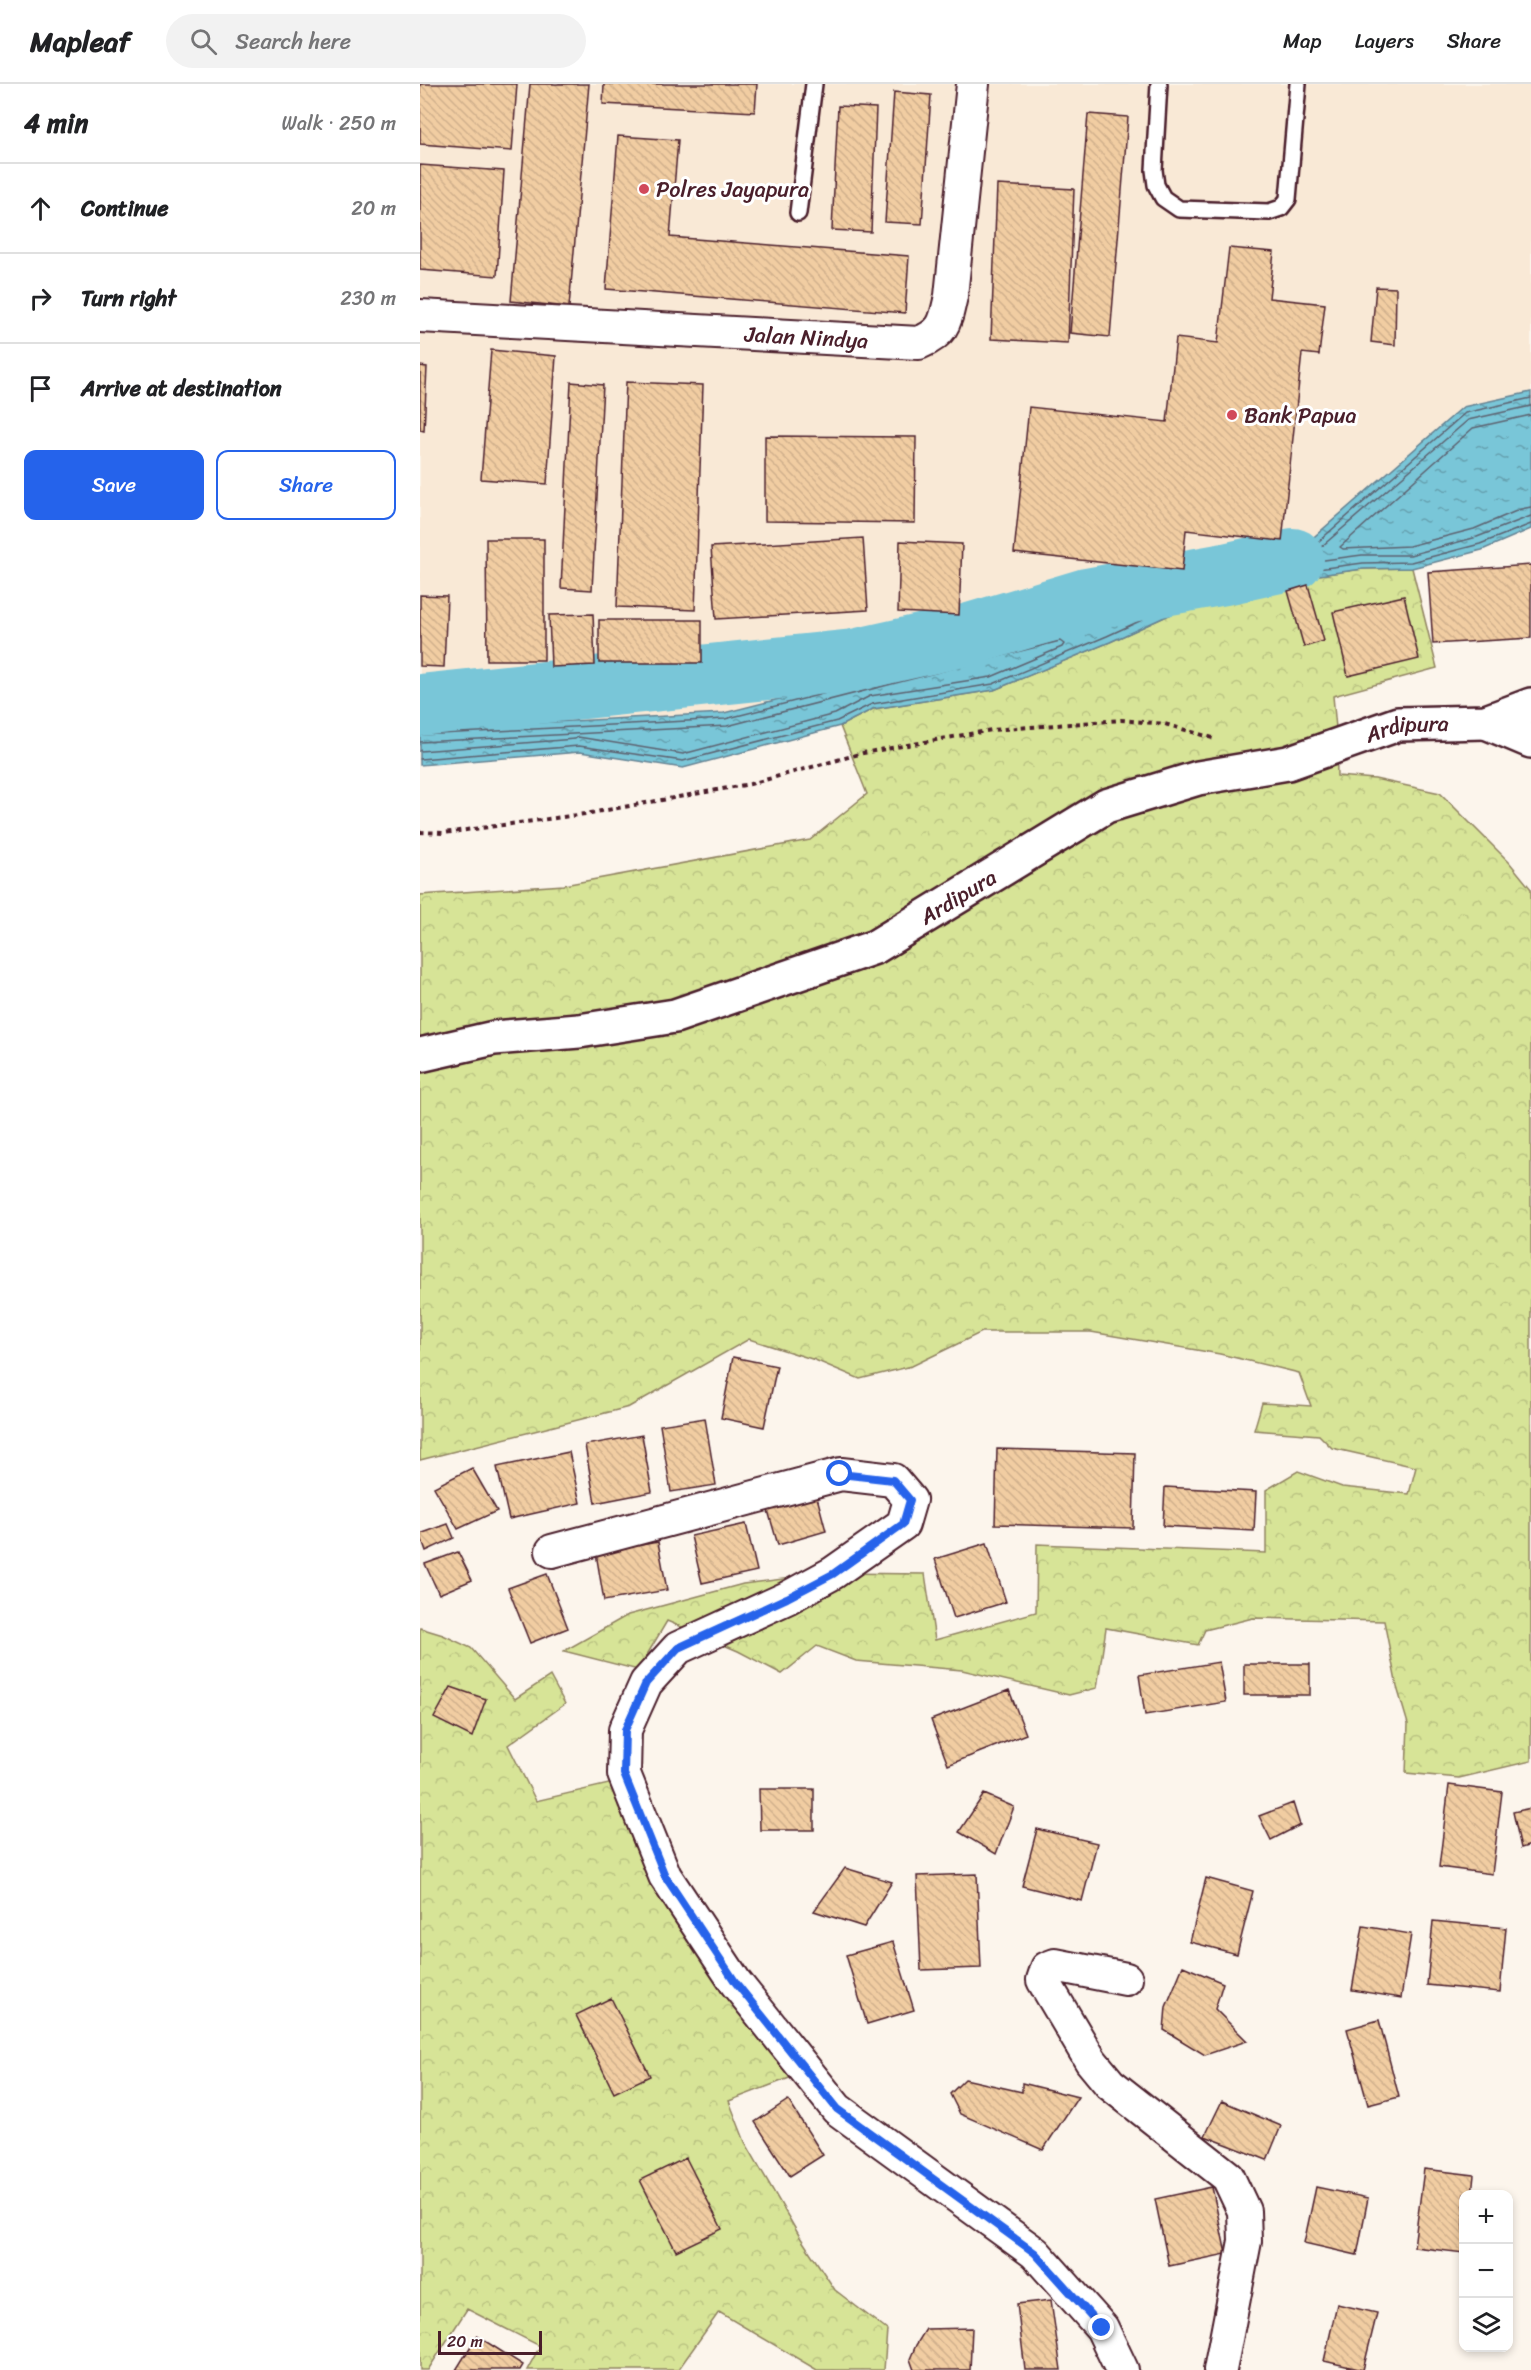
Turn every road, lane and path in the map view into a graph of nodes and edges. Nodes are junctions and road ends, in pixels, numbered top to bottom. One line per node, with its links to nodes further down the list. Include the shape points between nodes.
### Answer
1 (814, 84): 5 (lane)
2 (972, 84): 6 (street, Jalan Nindya, via 951,296 946,320 936,336 919,343)
3 (1159, 84): 4 (lane, via 1154,170 1163,198 1179,209 1269,212 1281,208 1288,199)
4 (1298, 84)
5 (798, 213)
6 (420, 316)
7 (1531, 705): 8 (street, Ardipura)
8 (1486, 722): 10 (street, Ardipura); 12 (street, Ardipura, via 1398,724 1288,763 1198,778 1106,806 875,947 675,1017 494,1038)
9 (1221, 741): 11 (path, via 1165,724 1120,720 992,730 863,753 750,784 585,814)
10 (1531, 741)
11 (420, 832)
12 (420, 1055)
13 (552, 1551): 15 (street, via 840,1474 893,1480 910,1500 903,1524 833,1574 678,1648 646,1683 625,1730 624,1774 665,1876 736,1983 837,2109 1035,2253 1102,2328)
14 (1126, 1979): 16 (street, via 1055,1965 1047,1968 1043,1980 1090,2061 1110,2084 1228,2177 1244,2211 1245,2241)
15 (1122, 2370)
16 (1220, 2370)

